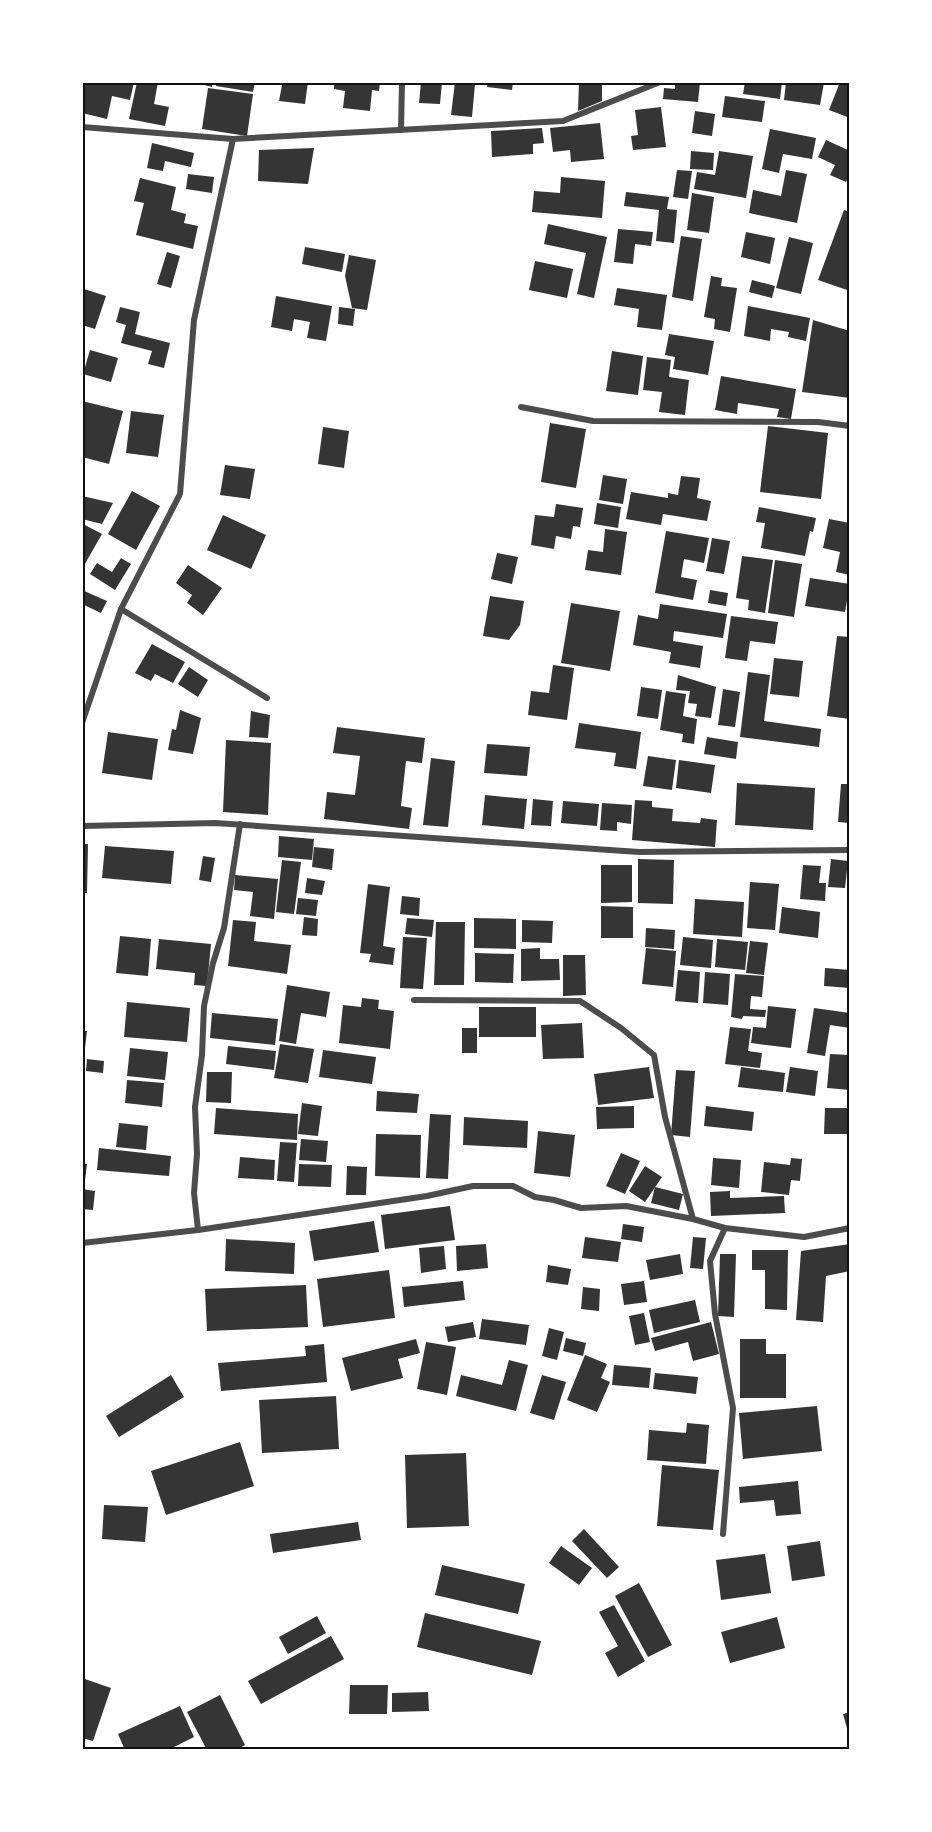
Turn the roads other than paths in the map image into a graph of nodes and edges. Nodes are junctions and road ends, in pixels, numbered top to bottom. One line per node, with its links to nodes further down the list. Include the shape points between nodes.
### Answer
1 (402, 82): 4 (street)
2 (660, 82): 4 (street, via 563,121)
3 (82, 127): 5 (street)
4 (401, 130): 5 (street)
5 (232, 139): 8 (street, via 194,320 180,494)
6 (521, 407): 7 (street, via 593,421 818,422)
7 (849, 426)
8 (121, 609): 9 (street); 10 (street)
9 (267, 698)
10 (82, 723)
11 (240, 824): 12 (street); 13 (street, via 639,852); 18 (street, via 224,928 204,1006 195,1107 194,1193)
12 (82, 826)
13 (849, 850)
14 (414, 1000): 15 (street, via 580,1001 621,1028 654,1055 665,1117)
15 (693, 1219): 16 (street); 18 (street, via 626,1206 581,1208 535,1197 513,1186 473,1186)
16 (725, 1228): 17 (street, via 804,1237); 20 (street, via 710,1261 715,1314 733,1408)
17 (849, 1228)
18 (198, 1230): 19 (street)
19 (82, 1243)
20 (723, 1534)

